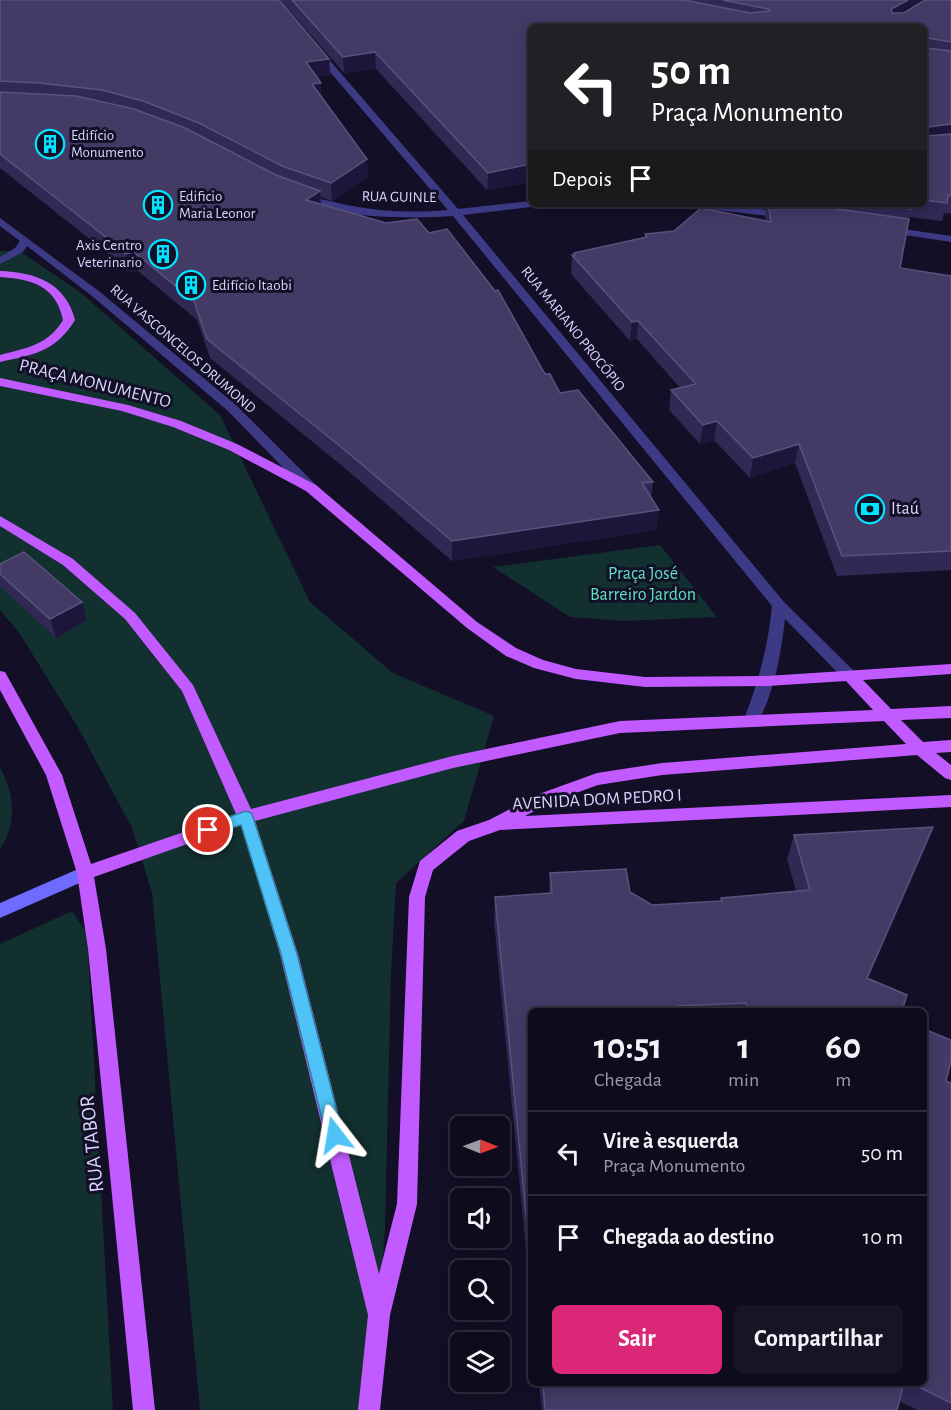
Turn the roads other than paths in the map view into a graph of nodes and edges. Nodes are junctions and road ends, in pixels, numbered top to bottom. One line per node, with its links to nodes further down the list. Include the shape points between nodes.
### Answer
1 (312, 44): 5 (street, RUA MARIANO PROCÓPIO)
2 (290, 193): 5 (street, RUA GUINLE, via 363,213)
3 (528, 204): 5 (street, RUA GUINLE)
4 (749, 207): 6 (street)
5 (456, 212): 17 (street, RUA MARIANO PROCÓPIO)
6 (799, 217)
7 (0, 221): 10 (street, RUA VASCONCELOS DRUMOND)
8 (881, 229): 9 (street)
9 (951, 239)
10 (25, 241): 11 (street, via 19,250); 15 (street, RUA VASCONCELOS DRUMOND, via 96,294 232,408)
11 (0, 261)
12 (0, 274): 13 (main road, via 38,281 56,290 64,298 69,320 59,336 37,349)
13 (0, 359)
14 (0, 382): 15 (main road, PRAÇA MONUMENTO, via 106,403 177,424 233,447)
15 (311, 488): 21 (main road, PRAÇA MONUMENTO, via 472,625 512,652 539,664 624,681)
16 (0, 520): 29 (main road, via 68,562 130,616 188,689)
17 (779, 605): 19 (street, RUA MARIANO PROCÓPIO); 21 (street)
18 (951, 669): 19 (main road)
19 (849, 675): 21 (main road); 23 (main road)
20 (0, 676): 31 (main road, via 54,775)
21 (767, 681): 24 (street)
22 (951, 712): 23 (main road)
23 (888, 716): 24 (main road); 26 (main road)
24 (750, 722): 29 (main road, via 620,727 386,778)
25 (951, 746): 26 (main road, AVENIDA DOM PEDRO I)
26 (918, 747): 27 (main road); 30 (main road, AVENIDA DOM PEDRO I, via 597,779 545,798)
27 (951, 774)
28 (951, 801): 30 (main road, AVENIDA DOM PEDRO I)
29 (246, 817): 31 (main road); 33 (main road, via 289,954)
30 (495, 825): 33 (main road, via 463,836 426,866 417,897 407,1204)
31 (85, 873): 32 (main road); 34 (main road, RUA TABOR, via 97,949)
32 (0, 911)
33 (379, 1315): 35 (main road)
34 (144, 1410)
35 (369, 1410)

